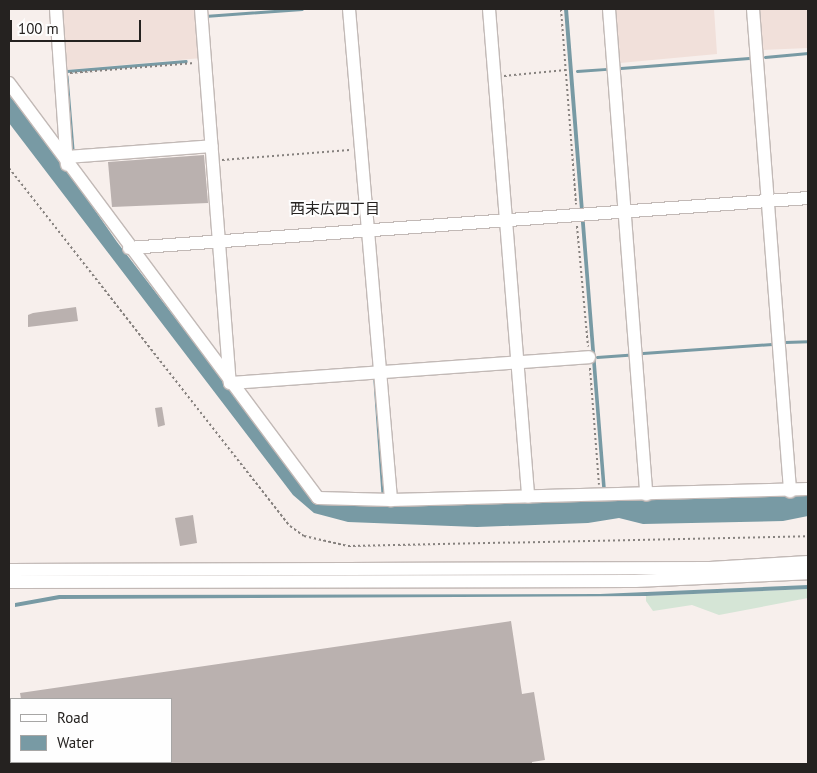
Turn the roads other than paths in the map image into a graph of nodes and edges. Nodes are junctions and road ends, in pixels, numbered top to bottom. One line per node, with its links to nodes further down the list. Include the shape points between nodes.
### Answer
1 (56, 9): 9 (street)
2 (201, 9): 8 (street)
3 (349, 9): 14 (street)
4 (489, 9): 13 (street)
5 (609, 9): 12 (street)
6 (753, 9): 11 (street)
7 (9, 83): 9 (street)
8 (212, 146): 9 (street); 15 (street)
9 (67, 161): 16 (street)
10 (808, 198): 11 (street)
11 (767, 201): 12 (street); 22 (street)
12 (624, 212): 13 (street); 23 (street)
13 (506, 220): 14 (street); 18 (street)
14 (368, 230): 15 (street); 19 (street)
15 (219, 242): 16 (street); 20 (street)
16 (129, 248): 20 (street)
17 (589, 357): 18 (street)
18 (517, 362): 19 (street); 24 (street)
19 (380, 372): 20 (street); 25 (street)
20 (230, 384): 25 (street, via 318,498)
21 (808, 489): 22 (street)
22 (790, 492): 23 (street)
23 (646, 495): 24 (street)
24 (528, 496): 25 (street)
25 (387, 500)
26 (808, 562): 27 (street, via 710,568)
27 (9, 570)
28 (808, 573): 29 (street, via 635,581)
29 (9, 582)

